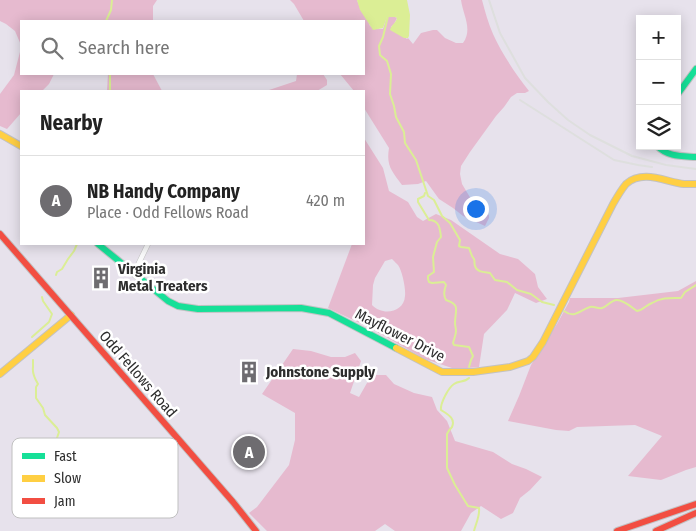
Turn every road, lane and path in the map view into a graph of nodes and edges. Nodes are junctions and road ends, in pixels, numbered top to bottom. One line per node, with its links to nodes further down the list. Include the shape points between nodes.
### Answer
1 (696, 69): 2 (main road)
2 (681, 90)
3 (0, 134): 4 (main road)
4 (20, 145)
5 (662, 150): 6 (main road, via 672,155)
6 (696, 156)
7 (696, 184): 11 (main road, Mayflower Drive, via 644,177 628,182 613,204 538,350 528,361 498,369 472,373 442,372 329,313 317,310 178,306)
8 (0, 234): 12 (main road, Odd Fellows Road)
9 (99, 245): 11 (main road, Mayflower Drive)
10 (148, 245): 11 (street)
11 (134, 273)
12 (70, 315): 13 (main road); 14 (main road, Odd Fellows Road)
13 (0, 374)
14 (177, 438)
15 (178, 439): 18 (main road, Odd Fellows Road)
16 (696, 504): 19 (main road)
17 (696, 513): 20 (main road)
18 (256, 531)
19 (617, 531)
20 (656, 531)

